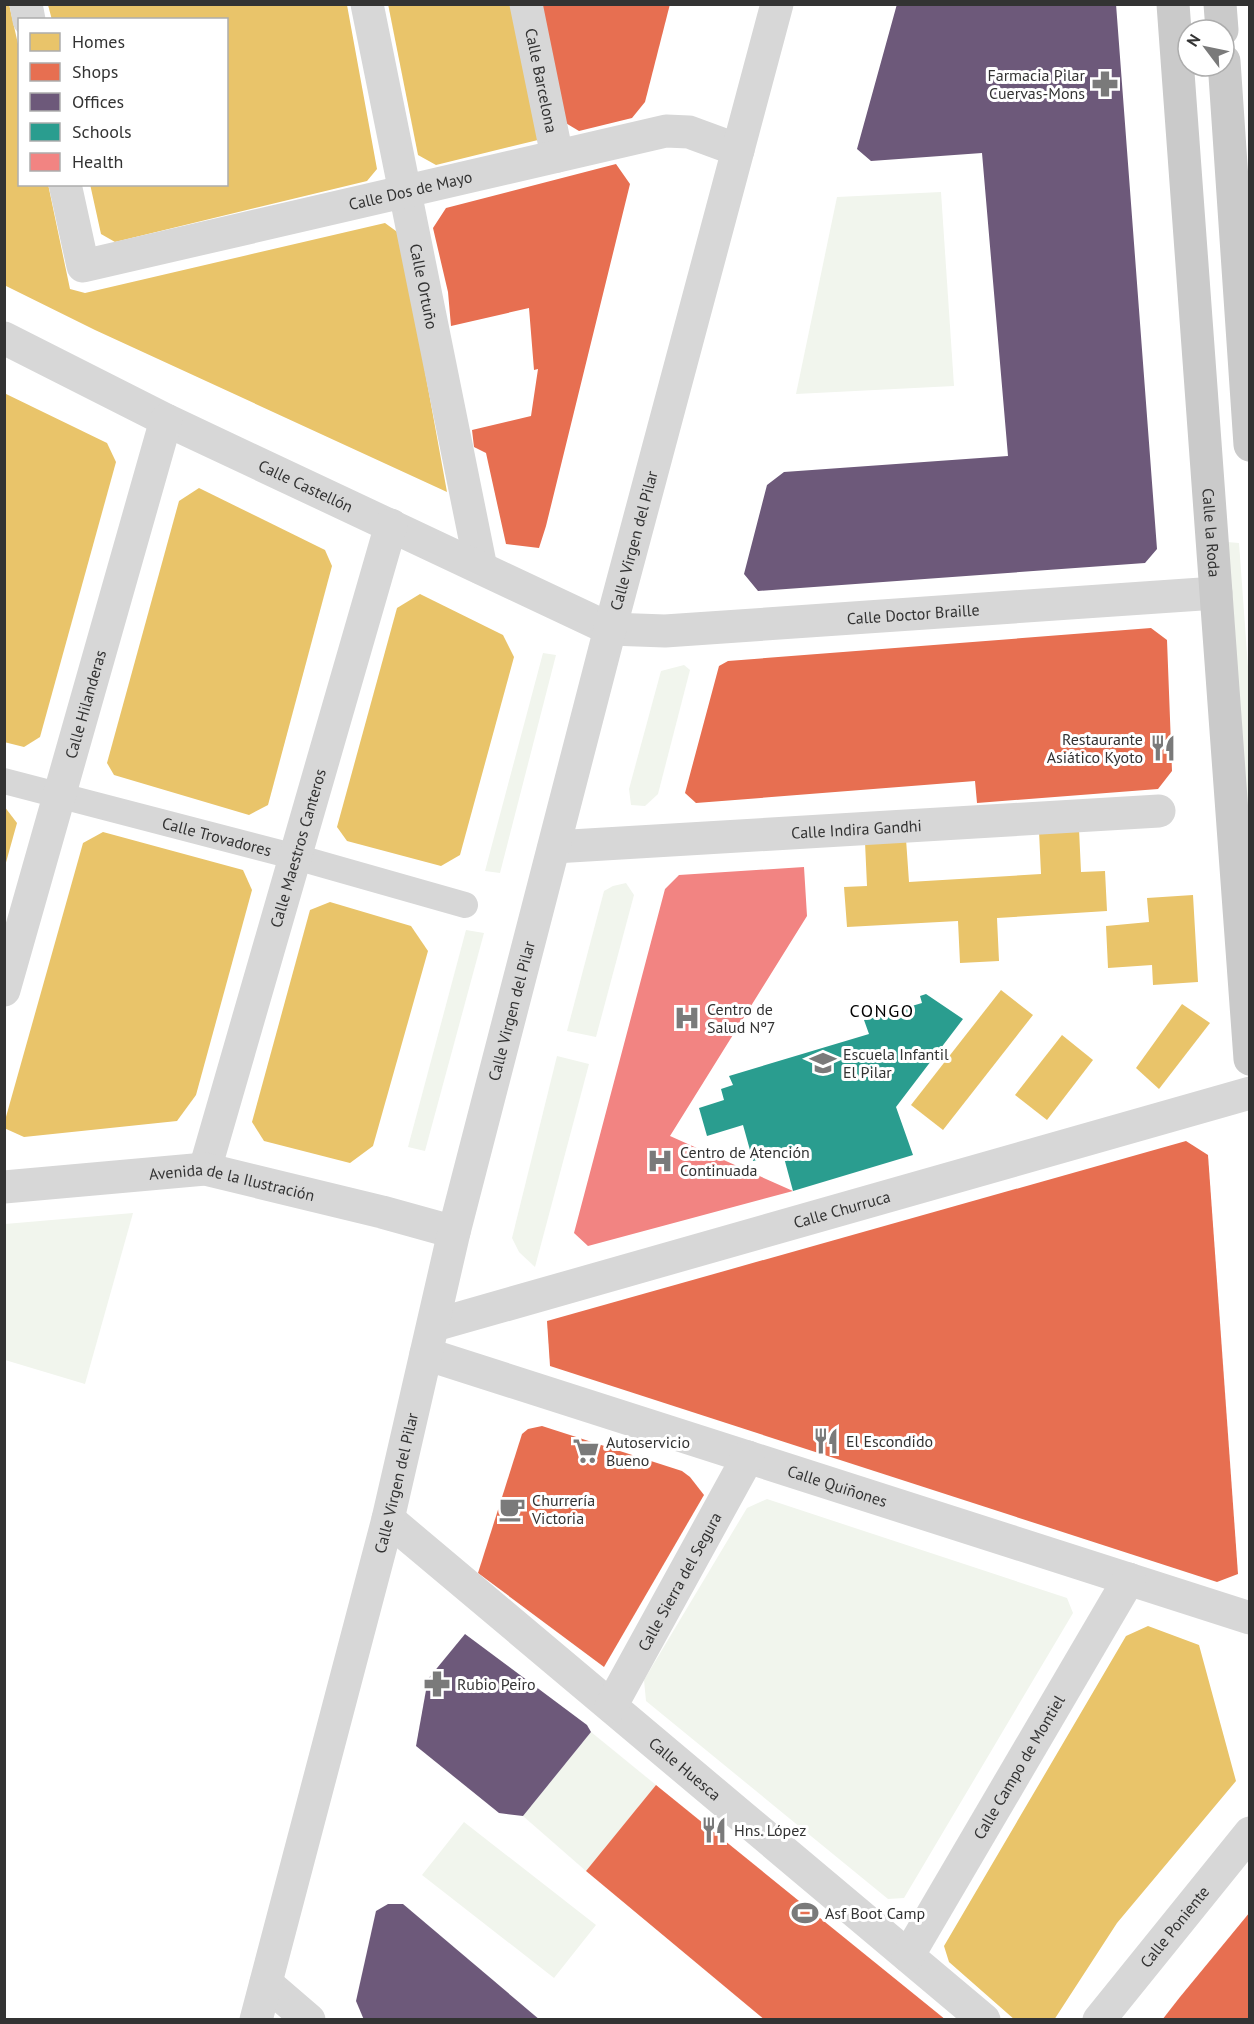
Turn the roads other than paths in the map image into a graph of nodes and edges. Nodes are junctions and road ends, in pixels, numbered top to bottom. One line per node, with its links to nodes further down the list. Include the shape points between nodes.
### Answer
1 (367, 4): 9 (street, Calle Ortuño)
2 (526, 4): 7 (street, Calle Barcelona)
3 (777, 4): 6 (street, Calle Virgen del Pilar)
4 (1173, 4): 15 (main road, Calle la Roda)
5 (1225, 78): 12 (main road)
6 (738, 150): 7 (street, Calle Dos de Mayo, via 689,132 666,131); 16 (street, Calle Virgen del Pilar)
7 (557, 156): 9 (street, Calle Dos de Mayo)
8 (65, 186): 9 (street, Calle Dos de Mayo, via 83,267)
9 (405, 191): 14 (street, Calle Ortuño)
10 (4, 338): 11 (street, Calle Castellón)
11 (166, 420): 13 (street, Calle Castellón); 18 (street, Calle Hilanderas)
12 (1250, 444)
13 (391, 525): 14 (street, Calle Castellón); 21 (street, Calle Maestros Canteros)
14 (481, 568): 16 (street, Calle Castellón)
15 (1216, 593): 16 (street, Calle Doctor Braille, via 665,631); 24 (main road, Calle la Roda)
16 (610, 628): 20 (street, Calle Virgen del Pilar)
17 (4, 781): 18 (street, Calle Trovadores)
18 (61, 796): 21 (street, Calle Trovadores); 23 (street, Calle Hilanderas)
19 (1159, 811): 20 (street, Calle Indira Gandhi)
20 (554, 847): 28 (street, Calle Virgen del Pilar)
21 (296, 857): 22 (street, Calle Trovadores); 26 (street, Calle Maestros Canteros)
22 (465, 906)
23 (4, 990)
24 (1250, 1059)
25 (1250, 1093): 29 (street, Calle Churruca)
26 (205, 1169): 27 (street, Avenida de la Ilustración); 28 (street, Avenida de la Ilustración)
27 (4, 1187)
28 (454, 1232): 29 (street, Calle Virgen del Pilar)
29 (430, 1340): 30 (street, Calle Quiñones); 31 (street, Calle Virgen del Pilar)
30 (748, 1457): 32 (street, Calle Quiñones); 34 (street, Calle Sierra del Segura)
31 (388, 1519): 34 (street, Calle Huesca); 37 (street, Calle Virgen del Pilar)
32 (1129, 1579): 33 (street, Calle Quiñones); 36 (street, Calle Campo de Montiel)
33 (1250, 1618)
34 (611, 1706): 36 (street, Calle Huesca)
35 (1250, 1833): 41 (street, Calle Poniente)
36 (908, 1956): 40 (street, Calle Huesca)
37 (266, 1983): 38 (street, Calle Virgen del Pilar); 39 (street)
38 (256, 2019)
39 (309, 2019)
40 (984, 2019)
41 (1099, 2019)

